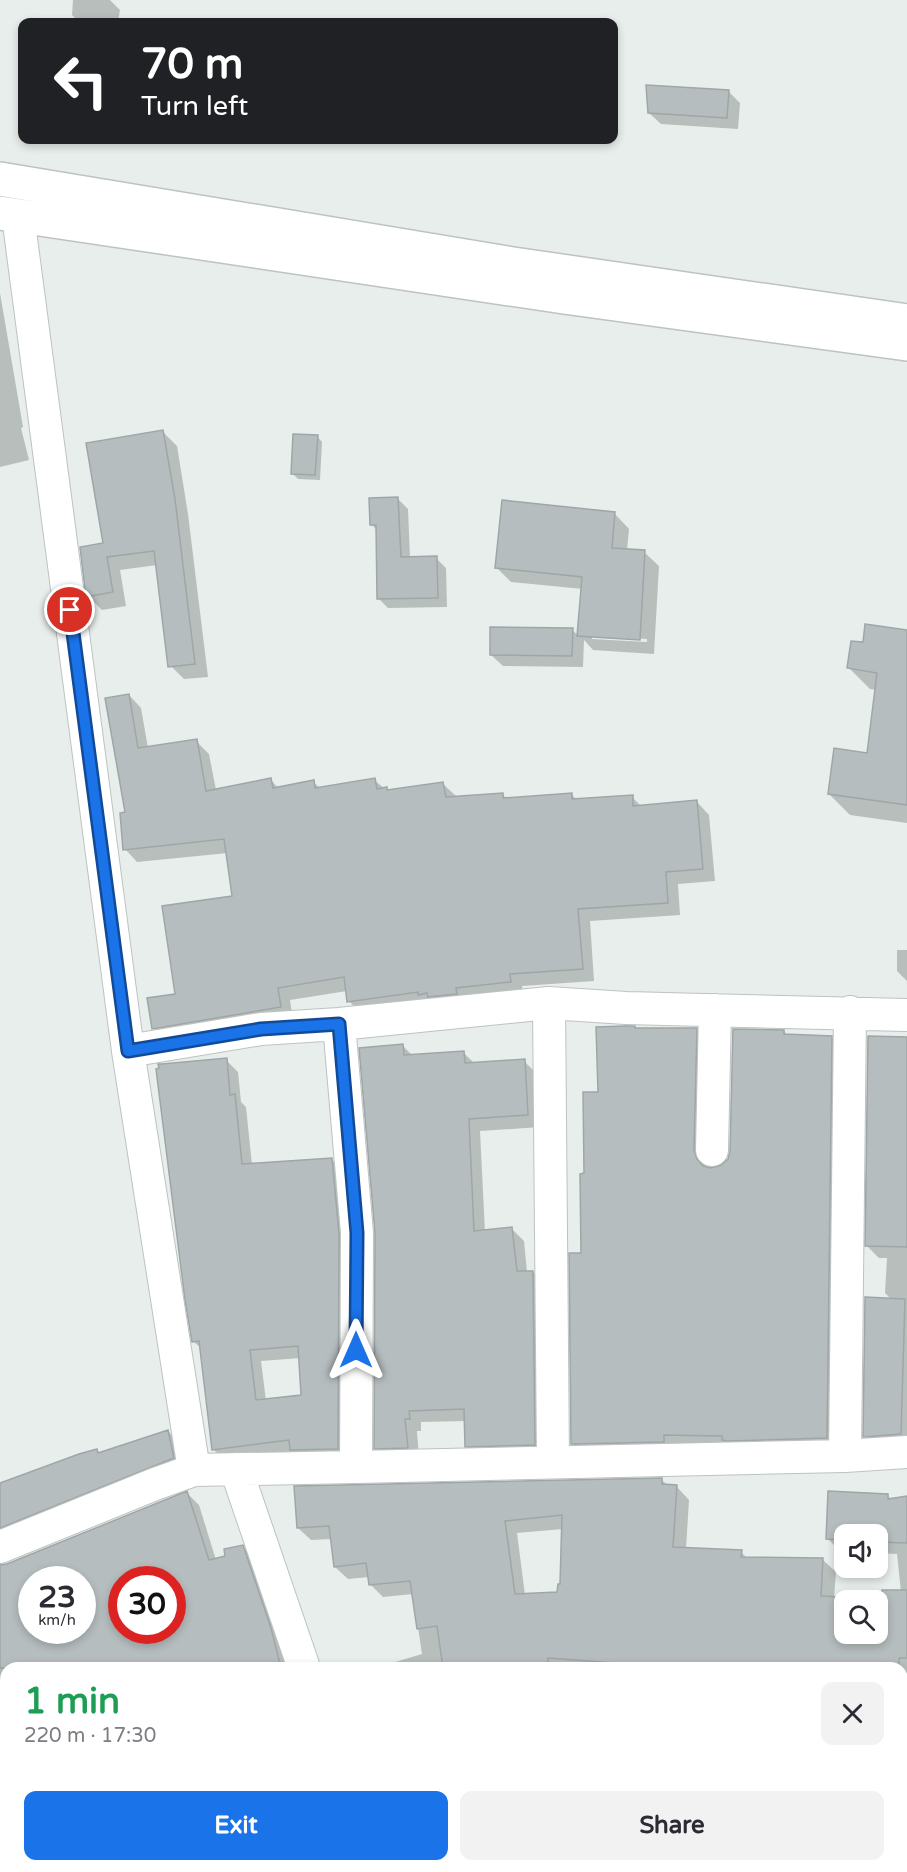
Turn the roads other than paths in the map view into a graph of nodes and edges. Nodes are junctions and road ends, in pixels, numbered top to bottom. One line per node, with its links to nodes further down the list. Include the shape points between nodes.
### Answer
1 (0, 179): 3 (street, via 513,264)
2 (9, 215): 4 (street); 10 (street)
3 (907, 321)
4 (907, 344)
5 (549, 1003): 6 (street); 9 (street); 14 (street)
6 (715, 1010): 7 (street); 11 (street)
7 (850, 1012): 8 (street); 13 (street)
8 (907, 1016)
9 (339, 1024): 10 (street, via 261,1029); 15 (street, via 357,1233)
10 (128, 1051): 17 (street)
11 (712, 1150)
12 (907, 1452): 13 (street)
13 (845, 1456): 14 (street)
14 (554, 1462): 15 (street)
15 (356, 1467): 16 (street)
16 (236, 1469): 17 (street); 19 (street)
17 (194, 1470): 18 (street)
18 (0, 1547)
19 (302, 1662)

